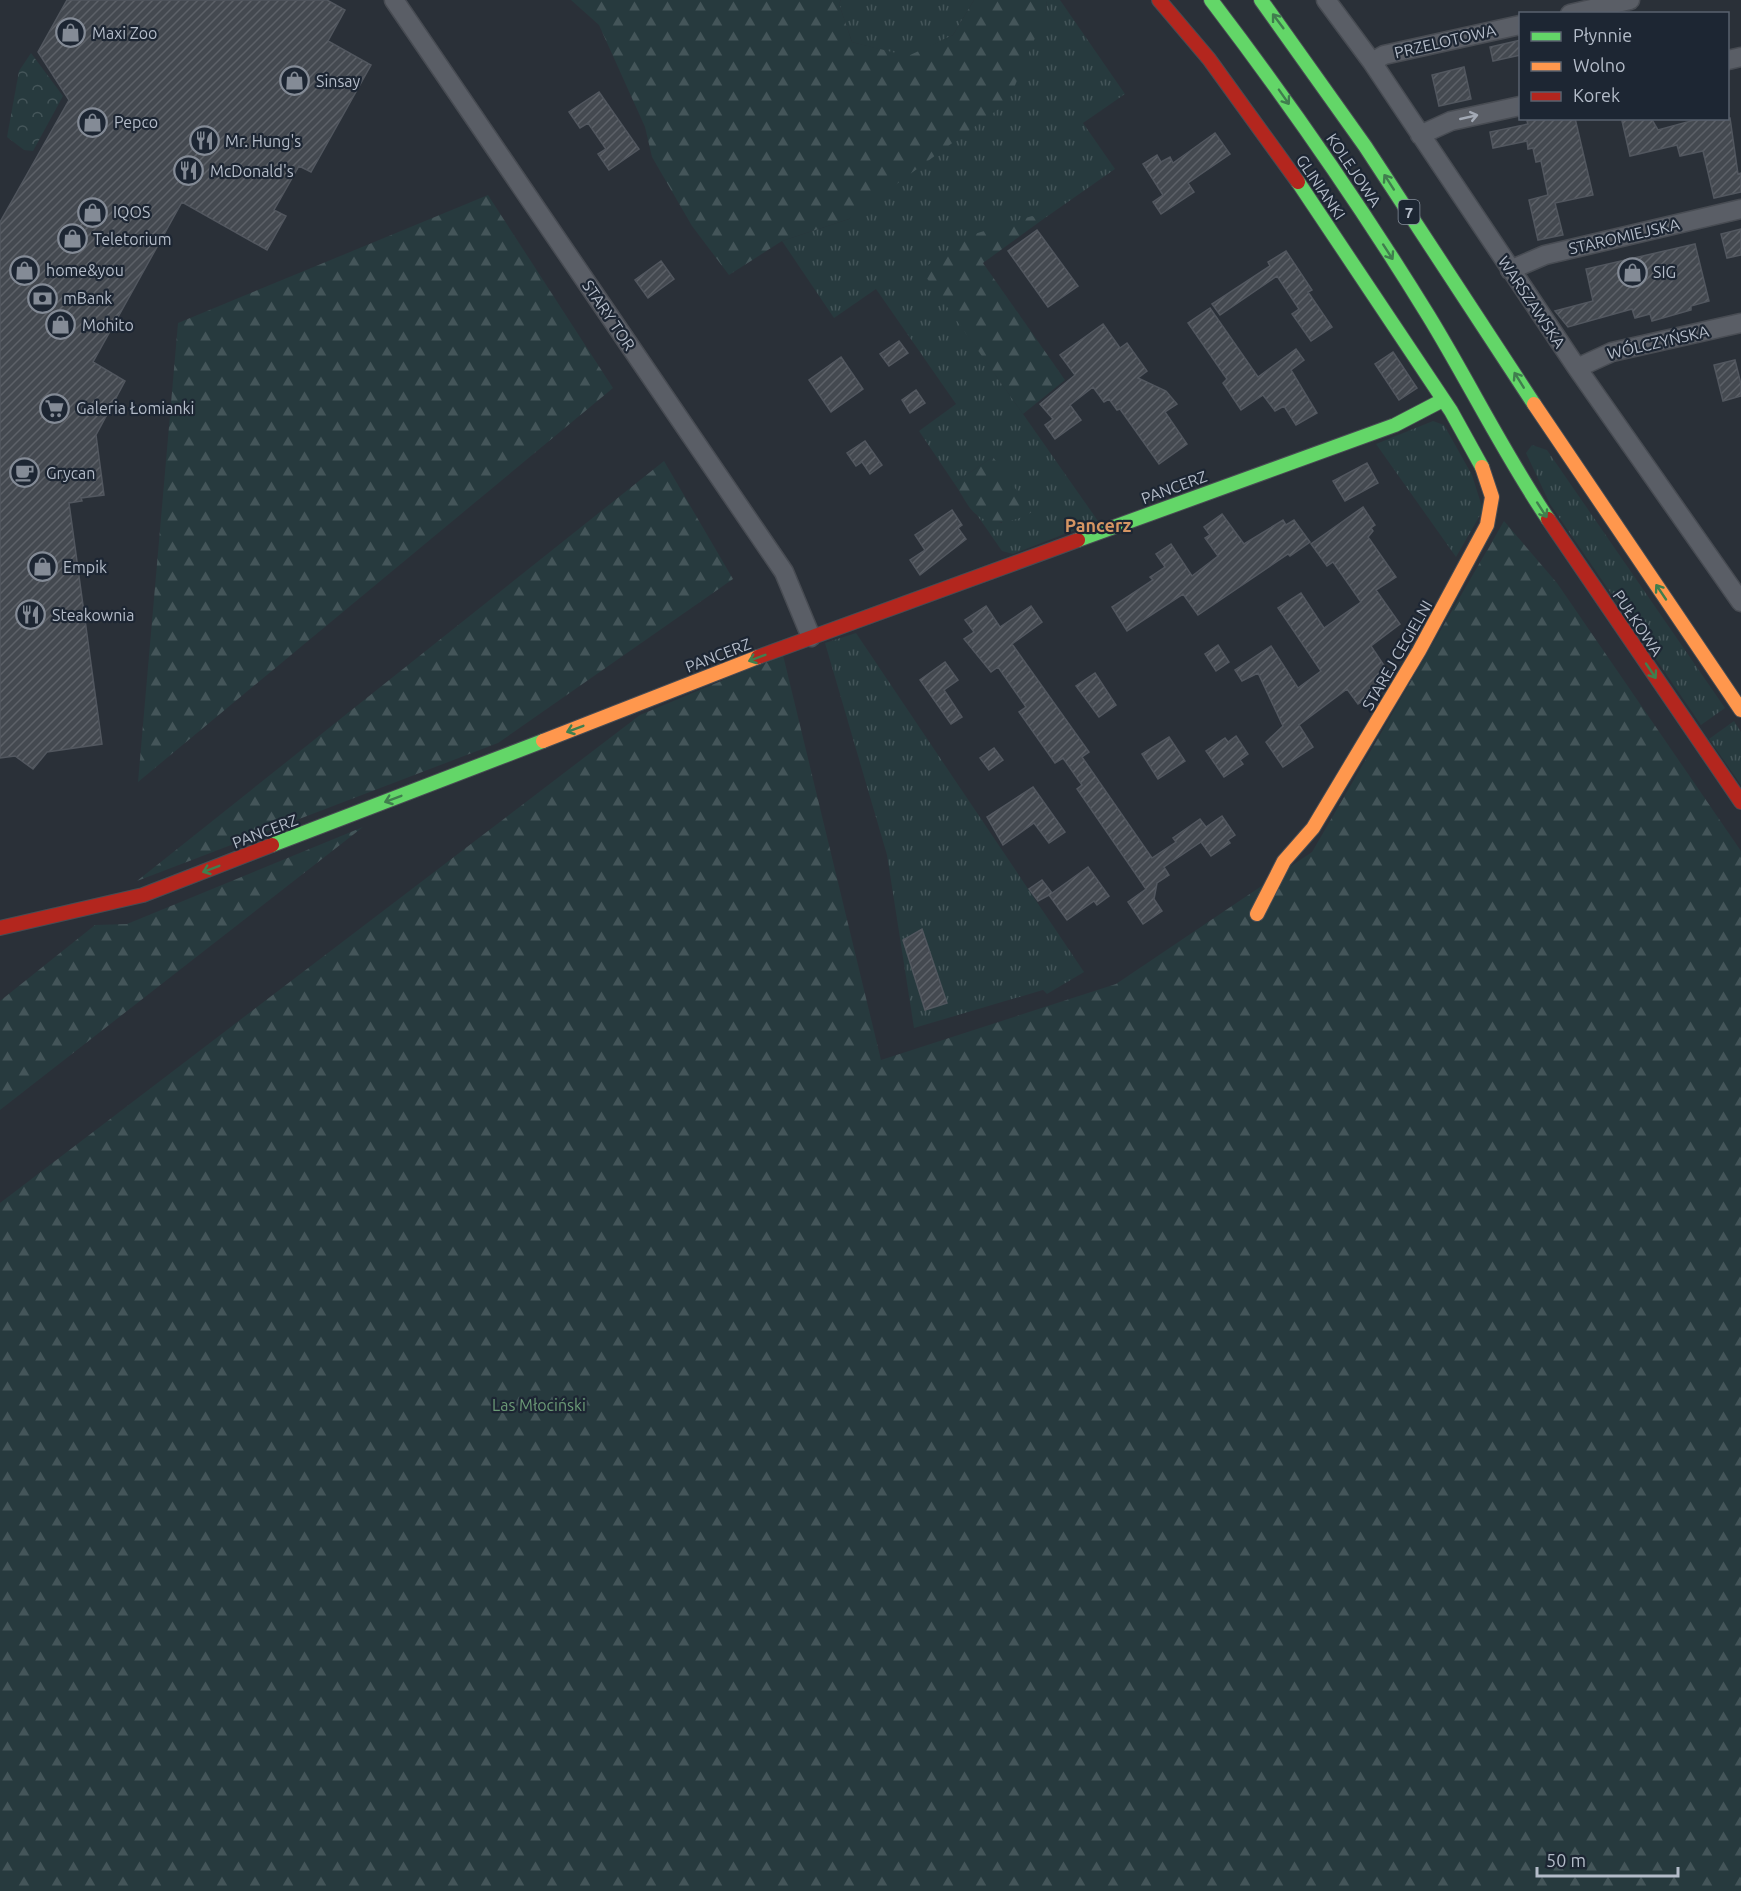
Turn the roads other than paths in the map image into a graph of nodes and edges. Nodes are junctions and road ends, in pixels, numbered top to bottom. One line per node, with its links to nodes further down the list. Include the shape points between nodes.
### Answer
1 (394, 0): 19 (street, STARY TOR, via 784,572)
2 (1159, 0): 16 (main road, GLINIANKI, via 1267,137)
3 (1211, 0): 17 (main road, KOLEJOWA / 7, one-way to 17, via 1281,92 1362,212 1428,315)
4 (1261, 0): 20 (main road, KOLEJOWA / 7, one-way to 4, via 1550,429 1365,146)
5 (1326, 0): 9 (street, WARSZAWSKA)
6 (1630, 0): 7 (street)
7 (1579, 12)
8 (1519, 25): 9 (street, PRZELOTOWA, via 1384,55)
9 (1372, 62): 11 (street, WARSZAWSKA)
10 (1519, 106): 11 (street, one-way to 10, via 1451,121)
11 (1420, 135): 13 (street, WARSZAWSKA)
12 (1741, 209): 13 (street, STAROMIEJSKA, via 1545,255)
13 (1510, 270): 15 (street, WARSZAWSKA)
14 (1741, 323): 15 (street, WÓLCZYŃSKA, via 1603,355)
15 (1577, 368): 18 (street, WARSZAWSKA)
16 (1443, 400): 19 (main road, PANCERZ, via 1389,427); 22 (main road, STAREJ CEGIELNI, via 1485,474 1491,497 1487,525 1383,714 1314,828 1284,861)
17 (1512, 460): 21 (main road, PUŁKOWA / 7, one-way to 21)
18 (1741, 602)
19 (811, 637): 23 (main road, PANCERZ, one-way to 23, via 143,895)
20 (1741, 710)
21 (1741, 802)
22 (1257, 914)
23 (0, 928)

